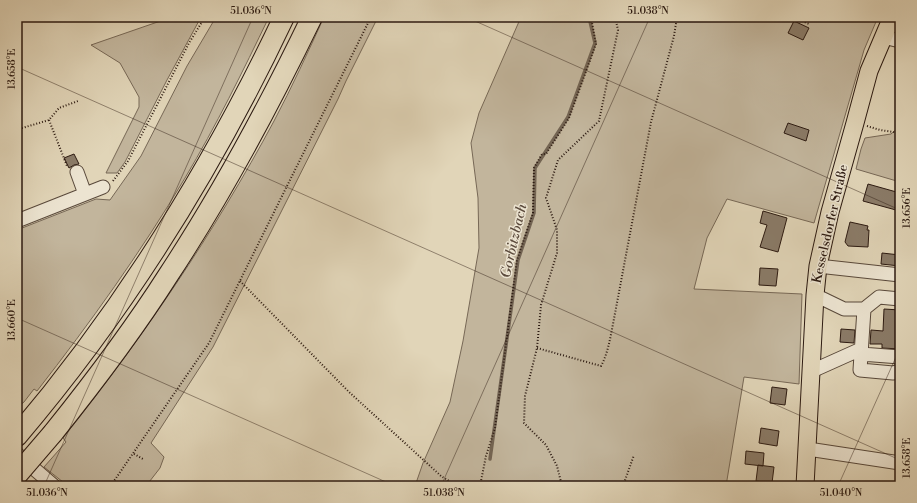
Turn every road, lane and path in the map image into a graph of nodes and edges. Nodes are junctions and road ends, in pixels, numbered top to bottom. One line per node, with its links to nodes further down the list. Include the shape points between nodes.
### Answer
1 (205, 17): 19 (path, via 128,161 113,181)
2 (284, 17): 34 (highway, via 212,157 147,263 65,377)
3 (312, 17): 41 (highway, bridge, via 233,170 169,275 125,339 53,433)
4 (371, 17): 24 (path)
5 (591, 17): 45 (path, via 596,44 569,118 534,168 533,213 517,260 495,428)
6 (615, 17): 28 (path, via 618,30 599,121 558,160 546,198 557,230 557,253 541,305)
7 (677, 17): 28 (path, via 651,122 604,361 601,366)
8 (794, 17): 10 (path)
9 (892, 17): 11 (main road, Kesselsdorfer Straße)
10 (809, 24)
11 (883, 37): 12 (street); 15 (main road, Kesselsdorfer Straße)
12 (900, 41)
13 (78, 101): 14 (path, via 59,108)
14 (49, 120): 16 (path); 18 (path, via 71,175)
15 (855, 123): 17 (path); 22 (main road, Kesselsdorfer Straße)
16 (19, 129)
17 (900, 133)
18 (77, 172): 20 (street)
19 (103, 186): 20 (street)
20 (85, 194): 21 (street)
21 (17, 221)
22 (818, 266): 23 (street); 25 (main road, Kesselsdorfer Straße)
23 (900, 275)
24 (240, 281): 37 (path, via 209,343); 44 (path, via 349,392 441,476)
25 (815, 295): 27 (street, via 844,309); 32 (main road, Kesselsdorfer Straße)
26 (900, 299): 27 (street, via 878,297)
27 (864, 309): 29 (street)
28 (537, 348): 46 (path, via 525,396 524,423 546,445 557,466)
29 (861, 355): 30 (street); 31 (street); 32 (street); 33 (street, via 860,370 893,373)
30 (900, 357)
31 (900, 365)
32 (812, 371): 35 (main road, Kesselsdorfer Straße)
33 (900, 371)
34 (17, 436)
35 (808, 449): 40 (street); 48 (main road, Kesselsdorfer Straße)
36 (17, 454): 42 (street)
37 (134, 454): 39 (path); 43 (path)
38 (634, 455): 47 (path)
39 (143, 460)
40 (900, 463)
41 (17, 475)
42 (54, 486)
43 (113, 486)
44 (457, 486)
45 (480, 486)
46 (562, 486)
47 (623, 486)
48 (805, 486)

